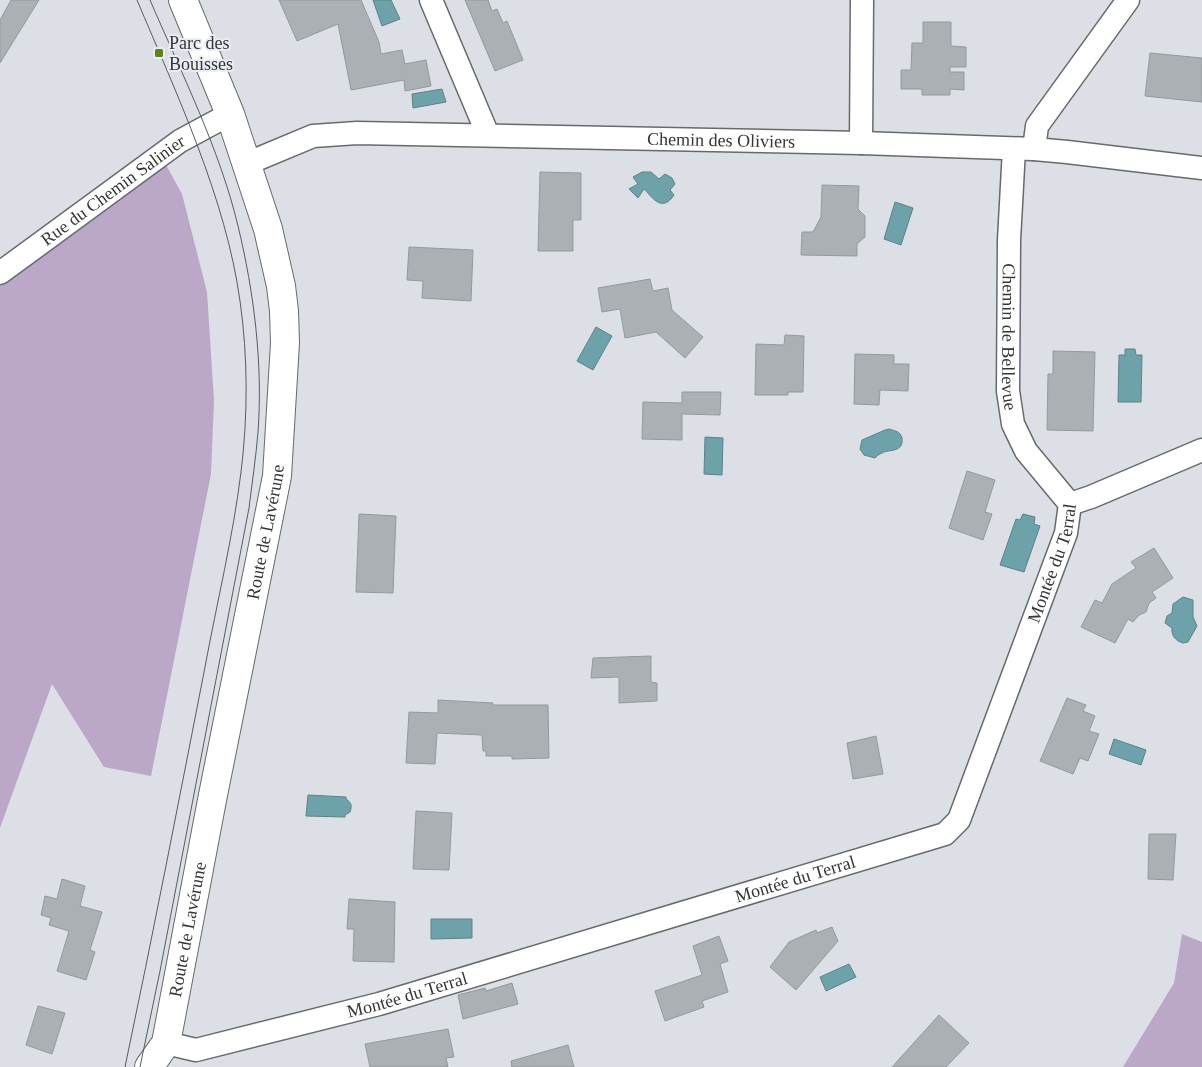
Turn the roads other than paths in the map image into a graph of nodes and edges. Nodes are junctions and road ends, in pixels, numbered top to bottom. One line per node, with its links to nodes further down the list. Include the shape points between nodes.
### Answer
1 (183, 0): 5 (main road, Route de Lavérune)
2 (431, 0): 6 (street)
3 (862, 0): 7 (street)
4 (1128, 0): 8 (street, Chemin de Bellevue)
5 (230, 114): 9 (main road, Route de Lavérune); 11 (street, Rue du Chemin Salinier, via 180,142)
6 (488, 136): 7 (street, Chemin des Oliviers); 9 (street, Chemin des Oliviers, via 327,134 312,136)
7 (860, 143): 8 (street, Chemin des Oliviers)
8 (1024, 149): 10 (street, Chemin des Oliviers); 13 (street, Chemin de Bellevue, via 1009,240 1008,391 1013,424 1026,451)
9 (246, 164): 14 (main road, Route de Lavérune, via 268,229 284,311 278,476)
10 (1202, 168)
11 (0, 273)
12 (1202, 450): 13 (street, Montée du Terral)
13 (1070, 504): 14 (street, Montée du Terral, via 1066,533 959,820 945,834 379,1004 196,1050)
14 (166, 1043): 15 (main road, Route de Lavérune)
15 (149, 1067)

